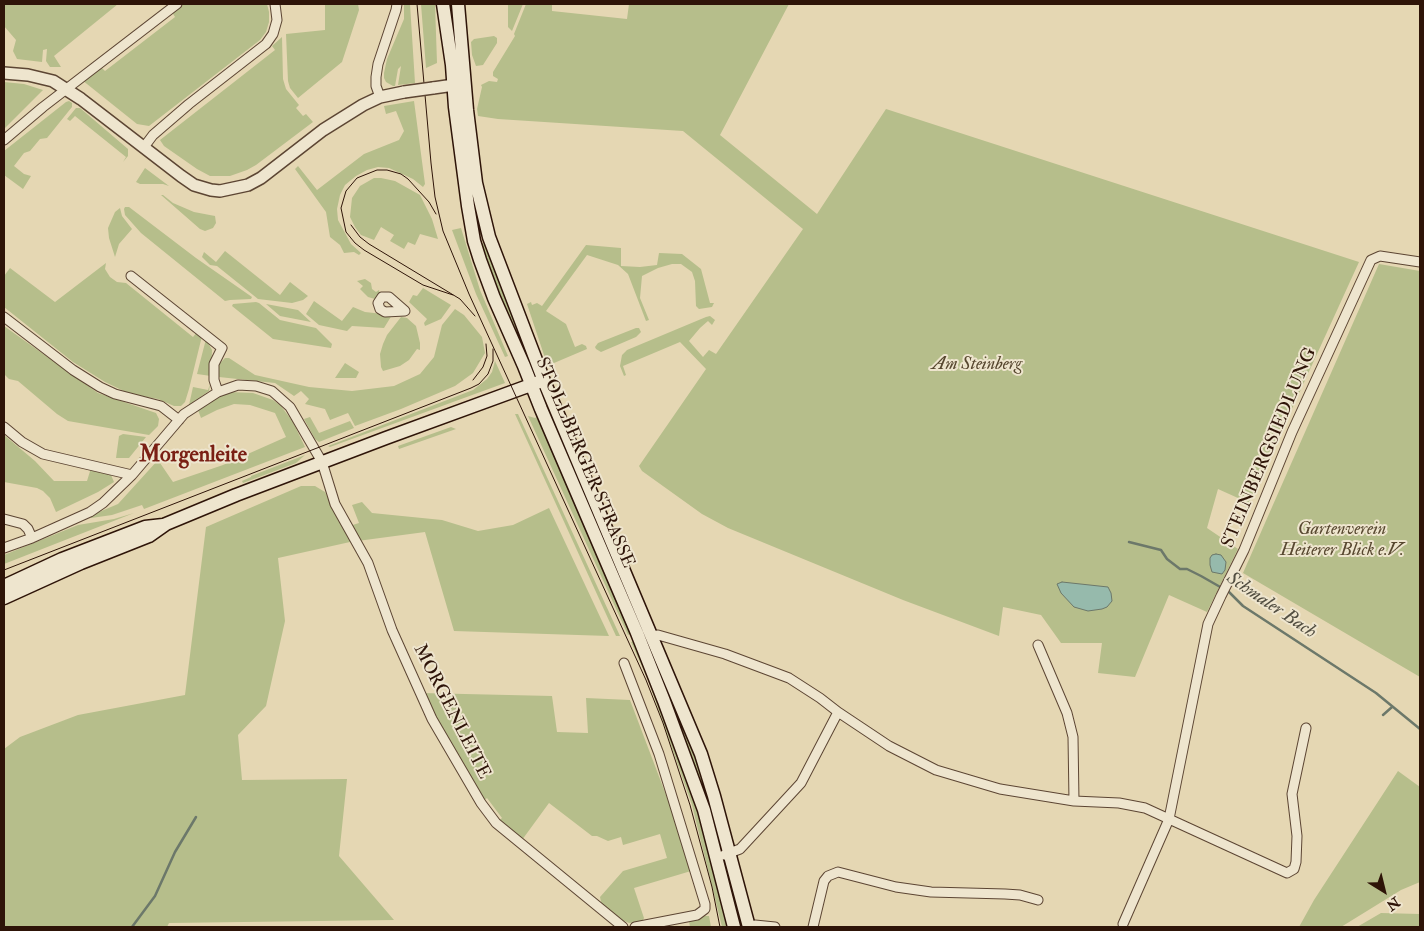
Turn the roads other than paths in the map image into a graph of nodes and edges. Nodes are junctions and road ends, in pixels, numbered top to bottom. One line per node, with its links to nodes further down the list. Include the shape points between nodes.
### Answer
1 (177, 4): 8 (street)
2 (275, 4): 11 (street, via 277,20 266,44 189,104)
3 (397, 4): 9 (street, via 378,64 376,86)
4 (443, 4): 7 (main road, STOLLBERGER STRASSE)
5 (458, 4): 7 (main road, STOLLBERGER STRASSE)
6 (4, 73): 8 (street, via 45,78)
7 (459, 84): 9 (street, bridge); 15 (main road, STOLLBERGER STRASSE, via 484,222)
8 (66, 88): 10 (street); 11 (street)
9 (380, 97): 11 (street, via 322,130 261,178 231,189 211,190 194,185)
10 (4, 140)
11 (144, 147)
12 (1420, 262): 33 (street, STEINBERGSIEDLUNG, via 1380,256 1371,260 1292,432 1244,550 1208,624)
13 (132, 276): 16 (street, via 222,348 214,364)
14 (4, 317): 17 (street, via 100,387 161,406)
15 (538, 383): 19 (main road); 27 (main road, STOLLBERGER STRASSE); 34 (main road, STOLLBERGER STRASSE)
16 (218, 392): 17 (street, MORGENLEITE); 19 (street, MORGENLEITE, via 238,385 272,391 290,407)
17 (179, 420): 20 (street, MORGENLEITE)
18 (4, 427): 20 (street, via 43,454)
19 (322, 462): 22 (main road); 38 (street, MORGENLEITE, via 335,504 368,563 408,667 441,737 480,803 496,823)
20 (132, 475): 23 (street, MORGENLEITE, via 90,512)
21 (4, 519): 23 (street, via 23,524)
22 (166, 524): 25 (main road, via 145,527 62,559); 26 (main road, via 149,536 72,566)
23 (32, 538): 24 (street, MORGENLEITE)
24 (4, 548)
25 (4, 586)
26 (4, 598)
27 (651, 636): 30 (street, via 658,635 725,654 789,678); 34 (main road, STOLLBERGER STRASSE, via 714,796)
28 (1038, 645): 32 (street, via 1067,713 1073,737)
29 (624, 663): 36 (street, via 659,754 705,904 702,912)
30 (838, 712): 32 (street, via 889,746 936,770 1000,789); 34 (street, via 801,783 740,849)
31 (1306, 728): 33 (street, via 1292,794 1297,836 1296,862 1291,872 1287,873)
32 (1074, 801): 33 (street, via 1119,803 1145,808)
33 (1168, 819): 37 (street, STEINBERGSIEDLUNG)
34 (723, 855): 40 (main road, STOLLBERGER STRASSE); 41 (main road, STOLLBERGER STRASSE)
35 (1038, 900): 43 (street, via 1020,895 931,892 838,872 828,876 824,882)
36 (682, 923): 39 (street)
37 (1123, 924)
38 (623, 927)
39 (635, 927)
40 (734, 927)
41 (749, 927): 42 (street)
42 (775, 927)
43 (813, 927)

